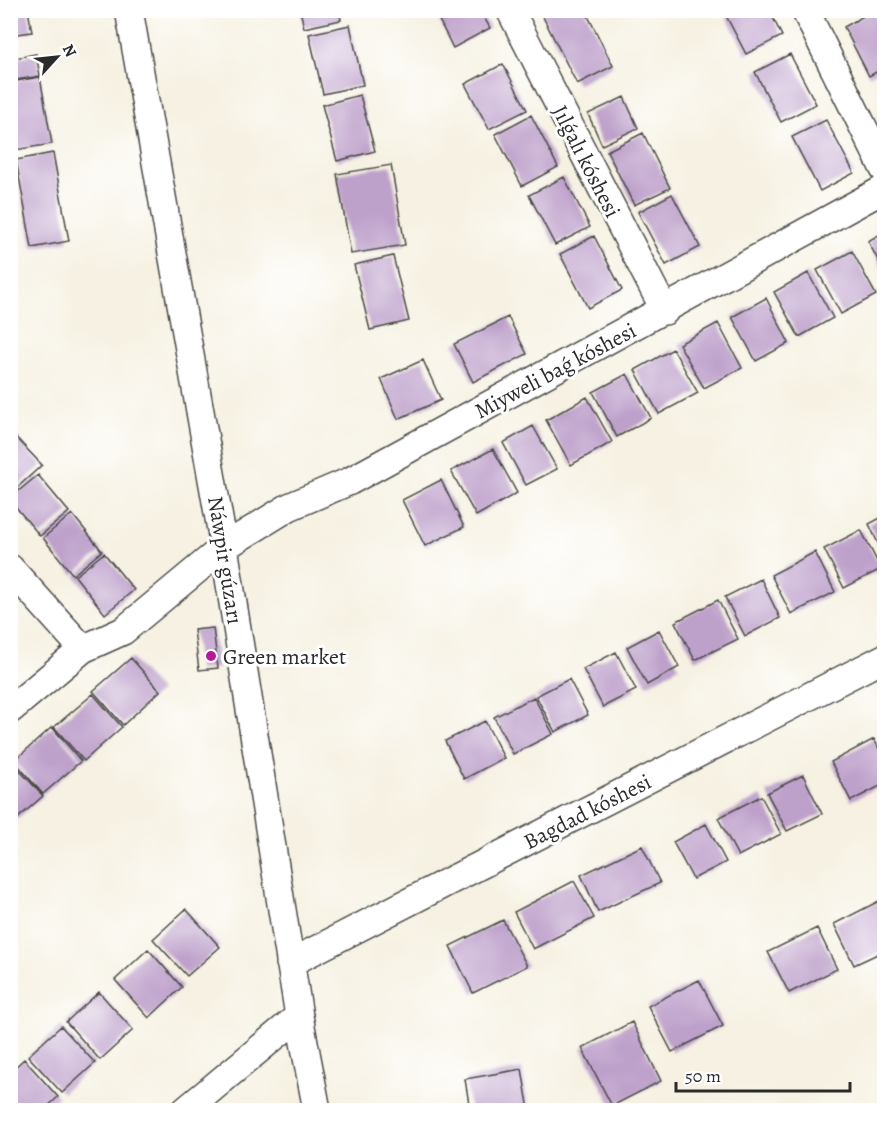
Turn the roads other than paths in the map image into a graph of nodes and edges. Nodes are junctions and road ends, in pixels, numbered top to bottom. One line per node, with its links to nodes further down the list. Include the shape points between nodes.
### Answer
1 (129, 10): 7 (street, Náwpir gúzarı)
2 (510, 10): 6 (street, Jılǵalı kóshesi)
3 (805, 10): 4 (street)
4 (885, 169)
5 (885, 189): 6 (street, Miyweli baǵ kóshesi)
6 (665, 311): 7 (street, Miyweli baǵ kóshesi, via 334,489 289,507)
7 (224, 547): 9 (street, Miyweli baǵ kóshesi, via 123,631); 12 (street, Náwpir gúzarı)
8 (10, 568): 9 (street)
9 (83, 649): 11 (street, Miyweli baǵ kóshesi)
10 (885, 658): 12 (street, Bagdad kóshesi)
11 (10, 710)
12 (290, 963): 13 (street, Náwpir gúzarı)
13 (299, 1016): 14 (street); 15 (street, Náwpir gúzarı)
14 (186, 1110)
15 (317, 1110)

